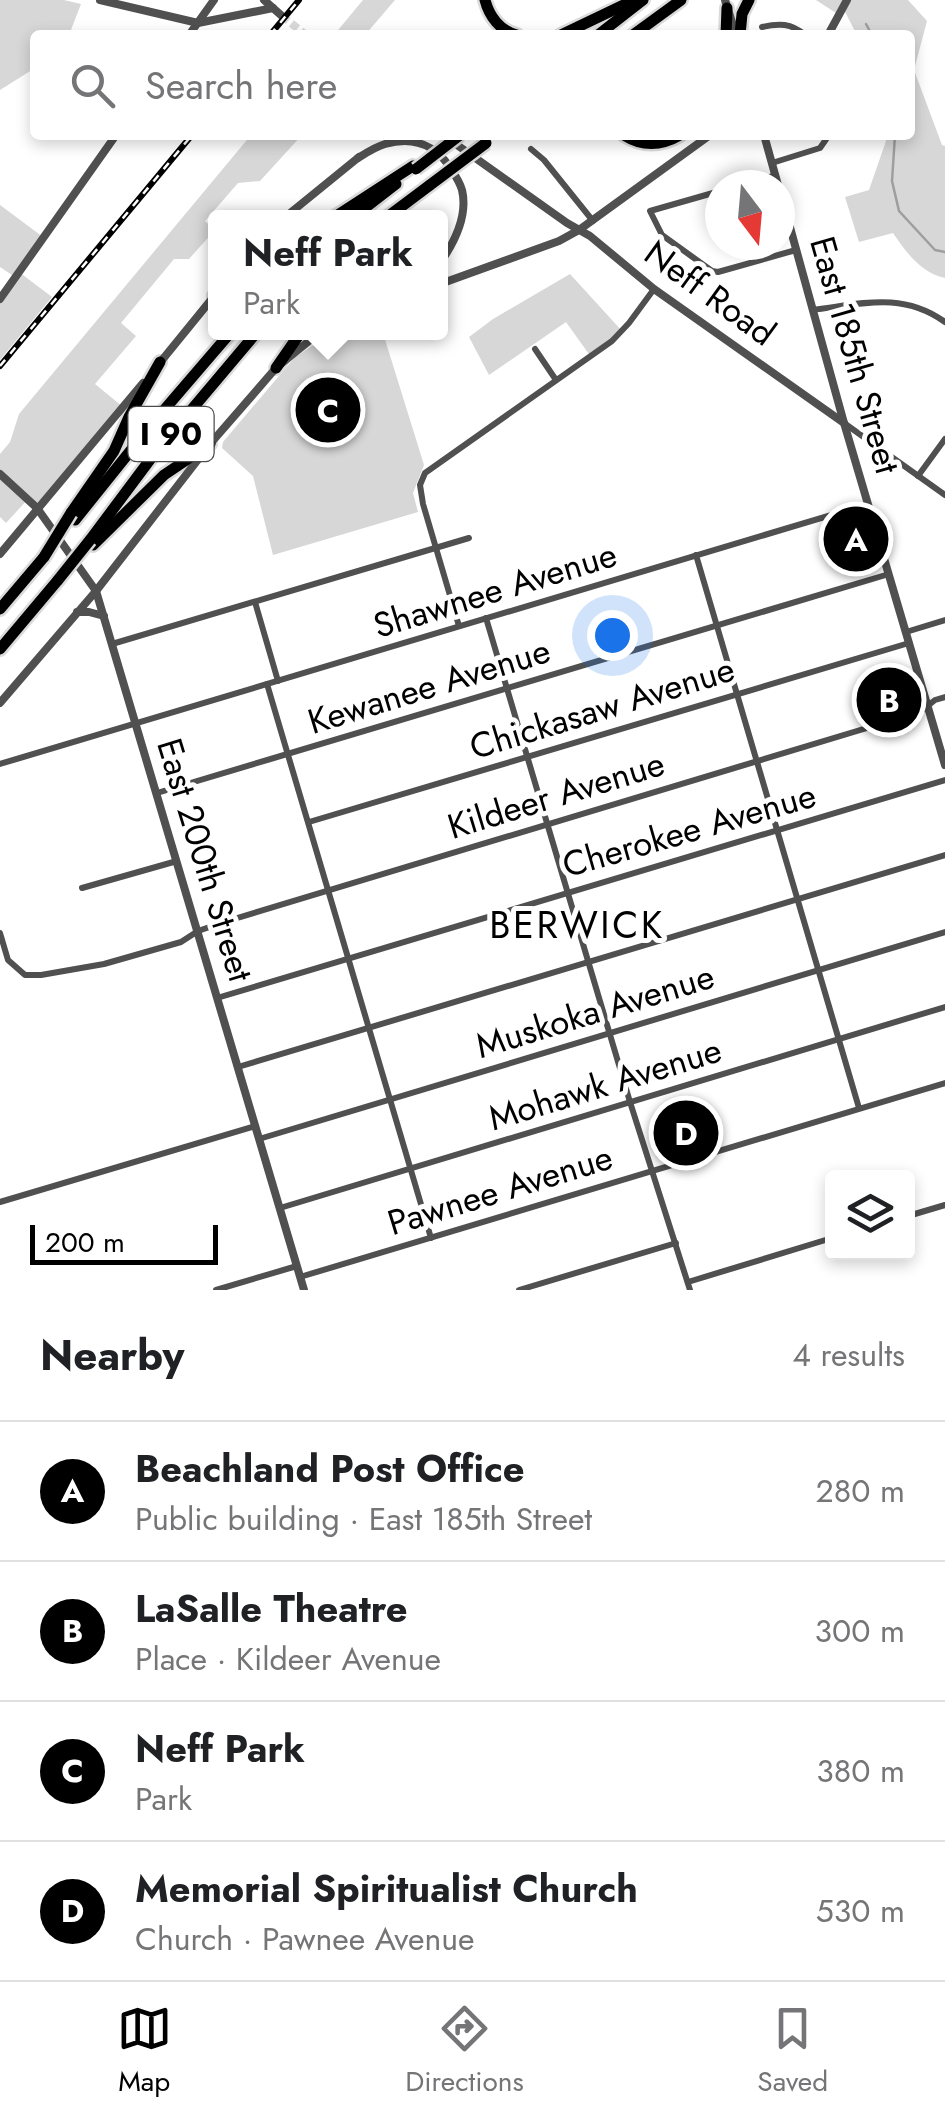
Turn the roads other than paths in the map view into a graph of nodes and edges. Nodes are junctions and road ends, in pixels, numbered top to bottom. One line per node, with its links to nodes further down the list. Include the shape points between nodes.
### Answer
1 (100, 0): 13 (street)
2 (214, 0): 13 (street)
3 (264, 0): 11 (street)
4 (485, 0): 16 (highway)
5 (634, 0): 17 (highway)
6 (643, 0): 18 (highway)
7 (682, 0): 19 (highway); 20 (highway)
8 (749, 0): 23 (highway)
9 (846, 0): 25 (street)
10 (726, 4): 21 (highway); 22 (street)
11 (273, 8): 12 (street); 13 (street)
12 (282, 16)
13 (198, 23): 15 (street)
14 (762, 27): 24 (street, via 789,24)
15 (193, 30)
16 (505, 30)
17 (571, 30)
18 (604, 30)
19 (641, 30)
20 (652, 30)
21 (726, 30)
22 (736, 30)
23 (739, 30)
24 (798, 30)
25 (831, 30)
26 (112, 140): 58 (street)
27 (380, 140): 39 (street)
28 (411, 140): 54 (street, via 436,150 462,187 460,225)
29 (411, 140): 39 (street)
30 (450, 140): 51 (street, Neff Road)
31 (453, 140): 41 (highway, bridge)
32 (491, 140): 43 (highway, bridge)
33 (633, 140): 34 (highway)
34 (667, 140)
35 (703, 140): 50 (street)
36 (765, 140): 40 (street, East 185th Street)
37 (825, 140): 40 (street, via 820,148)
38 (532, 150): 50 (street)
39 (358, 158): 45 (street)
40 (772, 163): 42 (street, East 185th Street)
41 (414, 168): 46 (highway); 47 (highway)
42 (774, 170)
43 (425, 189): 48 (highway); 49 (highway)
44 (705, 196): 55 (street, via 650,211 662,235 712,271)
45 (294, 210)
46 (347, 210)
47 (362, 210)
48 (397, 210)
49 (408, 210)
50 (593, 221): 51 (street)
51 (579, 230): 56 (street); 57 (street, Neff Road)
52 (795, 246): 53 (street, East 185th Street)
53 (796, 250): 60 (street, East 185th Street)
54 (448, 252)
55 (761, 260)
56 (448, 281)
57 (654, 289): 69 (street, via 612,341); 70 (street, Neff Road)
58 (0, 299)
59 (208, 304): 67 (street)
60 (812, 310): 61 (street, via 884,301 928,310); 70 (street, East 185th Street)
61 (945, 322)
62 (224, 340): 78 (highway, I 90)
63 (249, 340): 80 (highway, I 90)
64 (295, 340): 68 (highway)
65 (310, 340): 68 (street)
66 (534, 349): 69 (street)
67 (160, 362): 77 (street); 78 (highway)
68 (276, 368): 72 (street)
69 (556, 380): 81 (street, via 425,474 420,486)
70 (844, 423): 74 (street, Neff Road); 76 (street, East 185th Street)
71 (945, 440): 74 (street)
72 (210, 444): 80 (highway, via 164,474); 85 (street)
73 (0, 474): 77 (street, East 200th Street)
74 (918, 476): 75 (street, Neff Road)
75 (945, 495)
76 (868, 504): 83 (street, Shawnee Avenue); 84 (street, East 185th Street)
77 (38, 508): 82 (street); 85 (street, East 200th Street)
78 (73, 516): 87 (highway, I 90, bridge)
79 (469, 538): 81 (street)
80 (91, 542): 97 (highway, bridge)
81 (436, 547): 86 (street); 92 (street)
82 (0, 554)
83 (696, 555): 90 (street, Shawnee Avenue); 93 (street)
84 (889, 574): 93 (street, Kewanee Avenue); 94 (street, East 185th Street)
85 (96, 591): 88 (street); 89 (street, East 200th Street)
86 (255, 602): 96 (street); 98 (street)
87 (0, 609)
88 (76, 612): 89 (street); 103 (street)
89 (104, 616): 96 (street, East 200th Street)
90 (486, 618): 92 (street, Shawnee Avenue); 100 (street)
91 (945, 620): 94 (street)
92 (459, 626): 98 (street, Shawnee Avenue)
93 (716, 626): 100 (street, Kewanee Avenue); 101 (street)
94 (906, 632): 95 (street, East 185th Street)
95 (910, 643): 101 (street, Chickasaw Avenue); 104 (street, East 185th Street)
96 (112, 644): 105 (street, East 200th Street)
97 (0, 649)
98 (278, 682): 99 (street, Shawnee Avenue)
99 (267, 684): 105 (street, Shawnee Avenue); 106 (street)
100 (506, 689): 106 (street, Kewanee Avenue); 107 (street)
101 (736, 693): 107 (street, Chickasaw Avenue); 108 (street)
102 (945, 697): 104 (street, Kildeer Avenue)
103 (0, 703)
104 (928, 706): 108 (street, Kildeer Avenue); 110 (street, East 185th Street)
105 (136, 723): 109 (street, Shawnee Avenue); 112 (street, East 200th Street)
106 (288, 754): 112 (street, Kewanee Avenue); 113 (street)
107 (526, 756): 113 (street, Chickasaw Avenue); 114 (street)
108 (756, 761): 114 (street, Kildeer Avenue); 115 (street)
109 (0, 764)
110 (945, 765)
111 (945, 780): 115 (street, Cherokee Avenue)
112 (157, 793): 117 (street, East 200th Street)
113 (309, 822): 119 (street)
114 (547, 824): 119 (street, Kildeer Avenue); 120 (street)
115 (776, 830): 120 (street, Cherokee Avenue); 121 (street)
116 (945, 855): 121 (street)
117 (177, 860): 118 (street); 122 (street, East 200th Street)
118 (82, 888)
119 (328, 890): 122 (street, Kildeer Avenue); 125 (street)
120 (568, 892): 125 (street, Cherokee Avenue); 126 (street)
121 (798, 899): 126 (street); 127 (street)
122 (198, 931): 124 (street, Kildeer Avenue, via 104,964 41,975 25,975 8,960); 128 (street, East 200th Street)
123 (945, 932): 127 (street, Muskoka Avenue)
124 (0, 933)
125 (349, 958): 128 (street, Cherokee Avenue); 130 (street)
126 (588, 962): 130 (street); 131 (street)
127 (818, 970): 131 (street, Muskoka Avenue); 132 (street)
128 (217, 998): 133 (street, East 200th Street)
129 (945, 1007): 132 (street, Mohawk Avenue)
130 (369, 1027): 133 (street); 135 (street)
131 (610, 1033): 135 (street, Muskoka Avenue); 136 (street)
132 (839, 1039): 136 (street, Mohawk Avenue); 137 (street)
133 (238, 1067): 138 (street, East 200th Street)
134 (945, 1082): 137 (street, Pawnee Avenue)
135 (391, 1099): 139 (street, Muskoka Avenue); 140 (street)
136 (630, 1102): 140 (street, Mohawk Avenue); 141 (street)
137 (859, 1108): 141 (street, Pawnee Avenue)
138 (256, 1126): 139 (street, East 200th Street); 142 (street)
139 (259, 1139): 144 (street, East 200th Street)
140 (411, 1168): 144 (street, Mohawk Avenue); 146 (street)
141 (651, 1170): 146 (street, Pawnee Avenue); 148 (street)
142 (0, 1202)
143 (945, 1204): 145 (street)
144 (280, 1208): 149 (street, East 200th Street)
145 (915, 1214)
146 (430, 1238): 150 (street, Pawnee Avenue)
147 (825, 1240): 151 (street)
148 (676, 1244): 151 (street); 154 (street)
149 (298, 1266): 150 (street, East 200th Street); 152 (street)
150 (300, 1277): 153 (street, East 200th Street)
151 (689, 1286)
152 (216, 1290)
153 (304, 1290)
154 (520, 1290)

